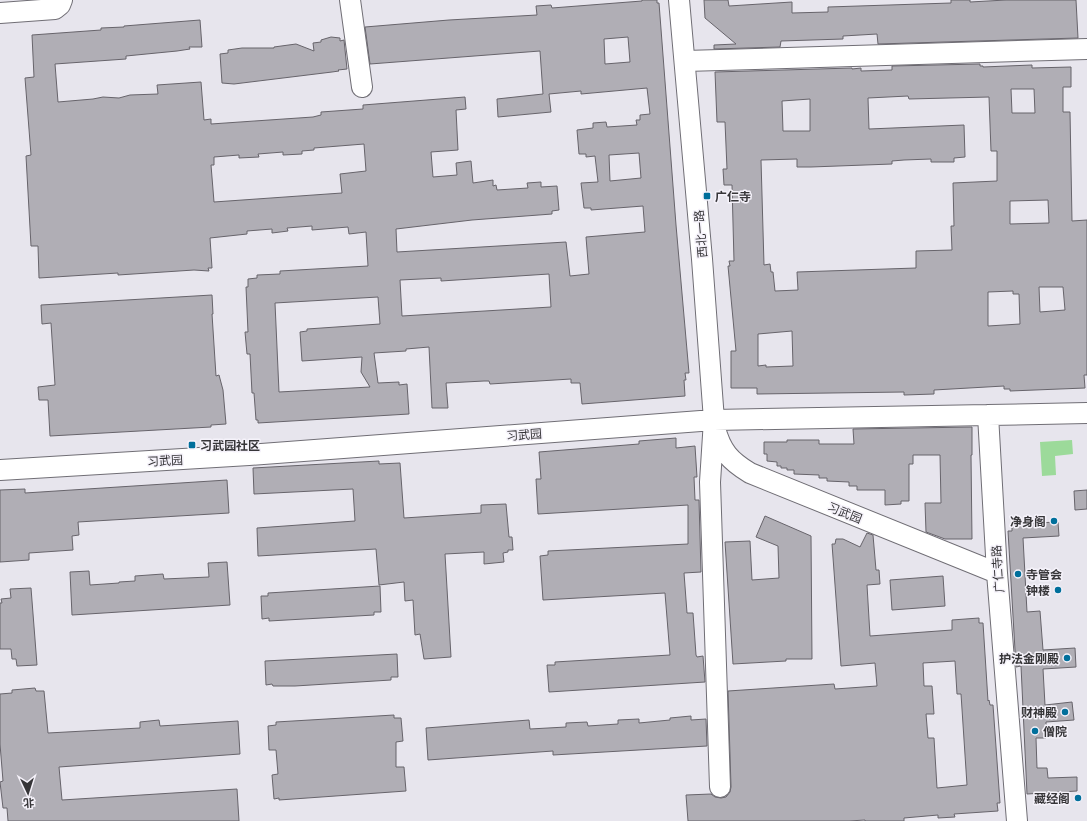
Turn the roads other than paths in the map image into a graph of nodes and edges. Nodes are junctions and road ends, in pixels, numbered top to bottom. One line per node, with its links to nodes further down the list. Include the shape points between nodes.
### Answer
1 (62, 0): 4 (street, via 55,9)
2 (350, 0): 7 (street)
3 (679, 0): 6 (street, 西北一路)
4 (0, 13)
5 (1087, 49): 6 (street)
6 (685, 61): 10 (street, 西北一路)
7 (362, 87)
8 (1087, 413): 9 (street)
9 (988, 415): 10 (street); 12 (street, 广仁寺路)
10 (714, 420): 11 (street, 习武园); 12 (street, 习武园, via 718,440 724,450 731,460 750,473); 13 (street, via 710,482)
11 (0, 470)
12 (997, 574): 14 (street, 广仁寺路)
13 (720, 787)
14 (1017, 821)

